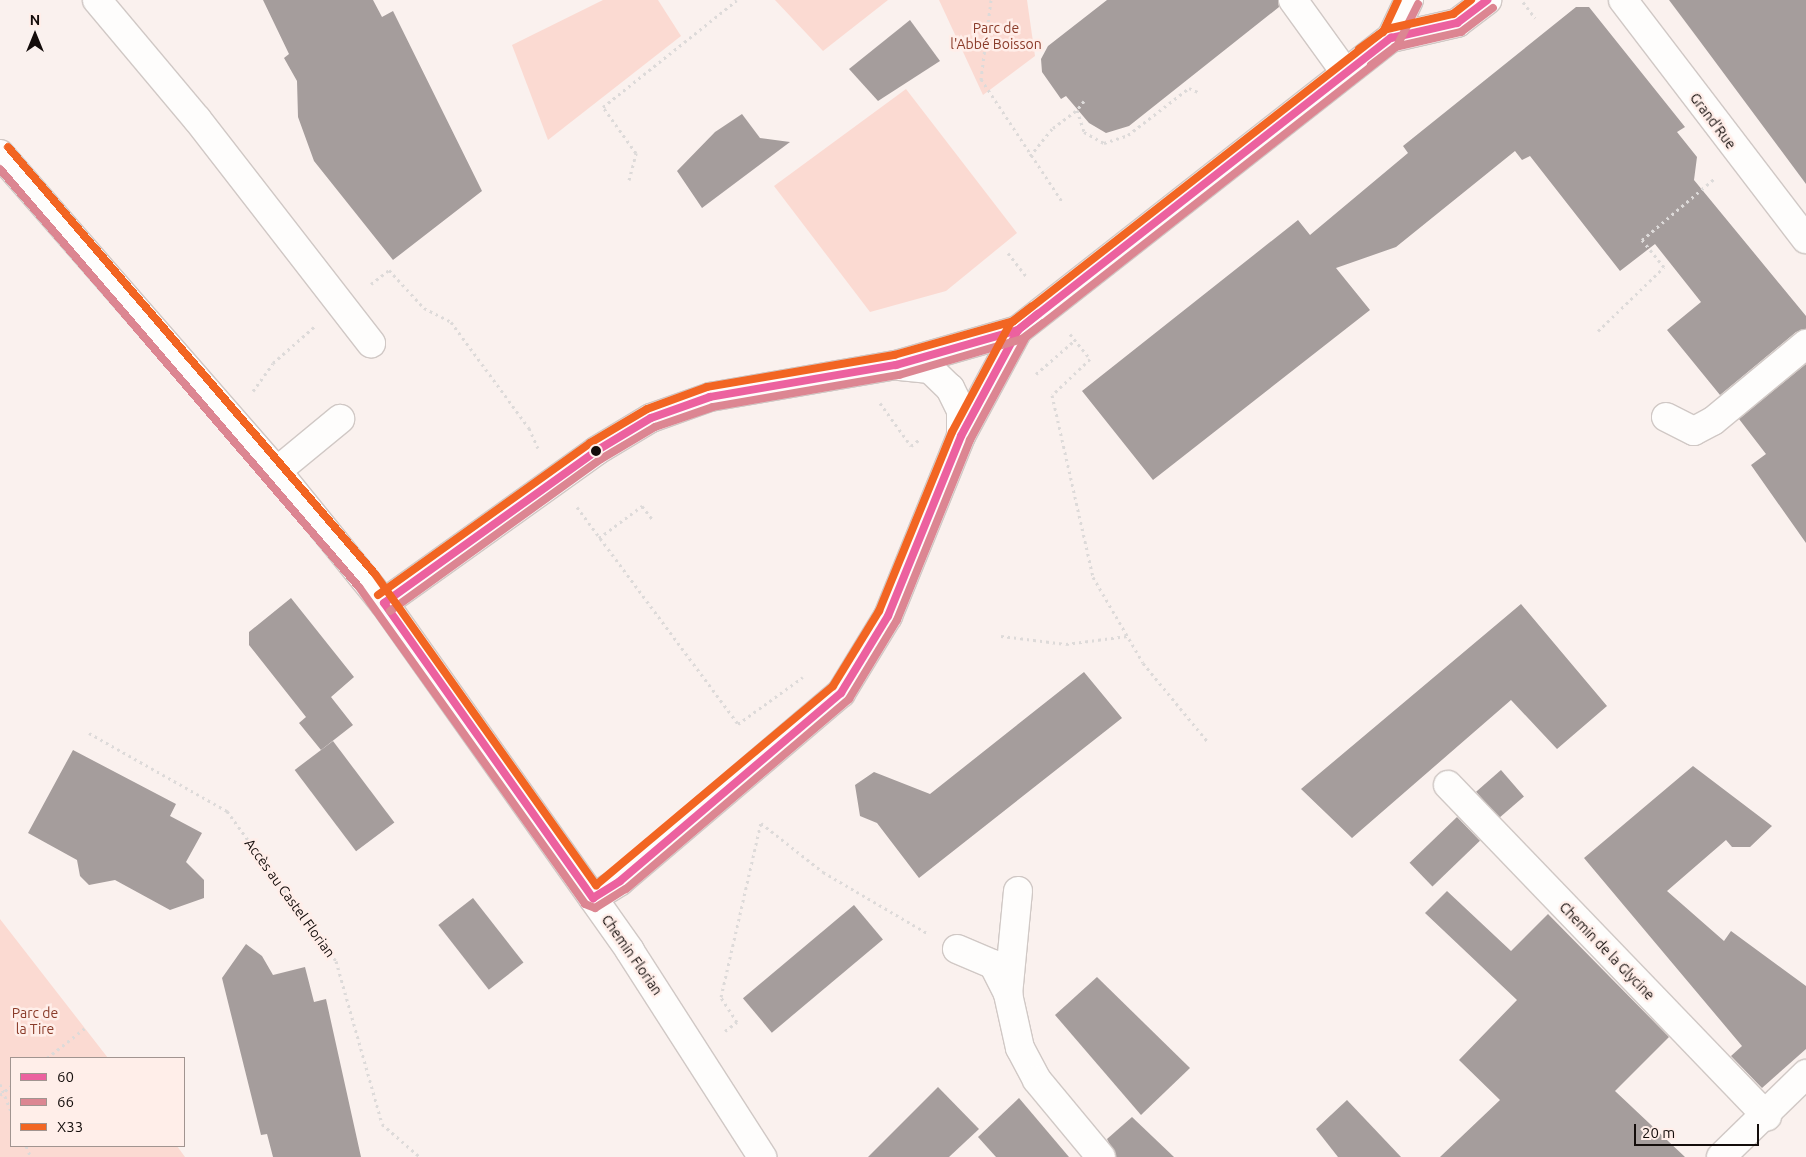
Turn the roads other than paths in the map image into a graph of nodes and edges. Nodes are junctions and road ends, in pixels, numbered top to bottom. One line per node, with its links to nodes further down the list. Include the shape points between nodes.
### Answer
1 (96, 0): 11 (street, via 196,119)
2 (1293, 0): 7 (street)
3 (1409, 0): 6 (street)
4 (1487, 0): 6 (street, via 1457,22)
5 (1623, 0): 9 (street, Grand'Rue, via 1740,157)
6 (1391, 38): 7 (street)
7 (1345, 72): 10 (street)
8 (0, 154): 17 (street, Chemin Florian)
9 (1806, 239)
10 (1018, 330): 13 (street); 16 (street)
11 (371, 343)
12 (1806, 344): 14 (street, via 1712,422 1694,431)
13 (896, 366): 16 (street, via 930,369 950,388 960,411); 18 (street, via 710,397 651,418 557,479)
14 (1666, 417)
15 (340, 419): 17 (street)
16 (960, 436): 21 (street, via 888,616 841,693 703,812)
17 (277, 471): 18 (street, Chemin Florian)
18 (384, 603): 21 (street, Chemin Florian)
19 (1448, 785): 25 (street, Chemin de la Glycine)
20 (1018, 891): 23 (street)
21 (593, 898): 26 (street, Chemin Florian, via 697,1051)
22 (957, 949): 23 (street, via 993,964)
23 (1008, 994): 27 (street, via 1020,1048 1037,1080)
24 (1806, 1074): 25 (street)
25 (1767, 1116): 28 (street)
26 (762, 1157)
27 (1101, 1157)
28 (1721, 1157)

